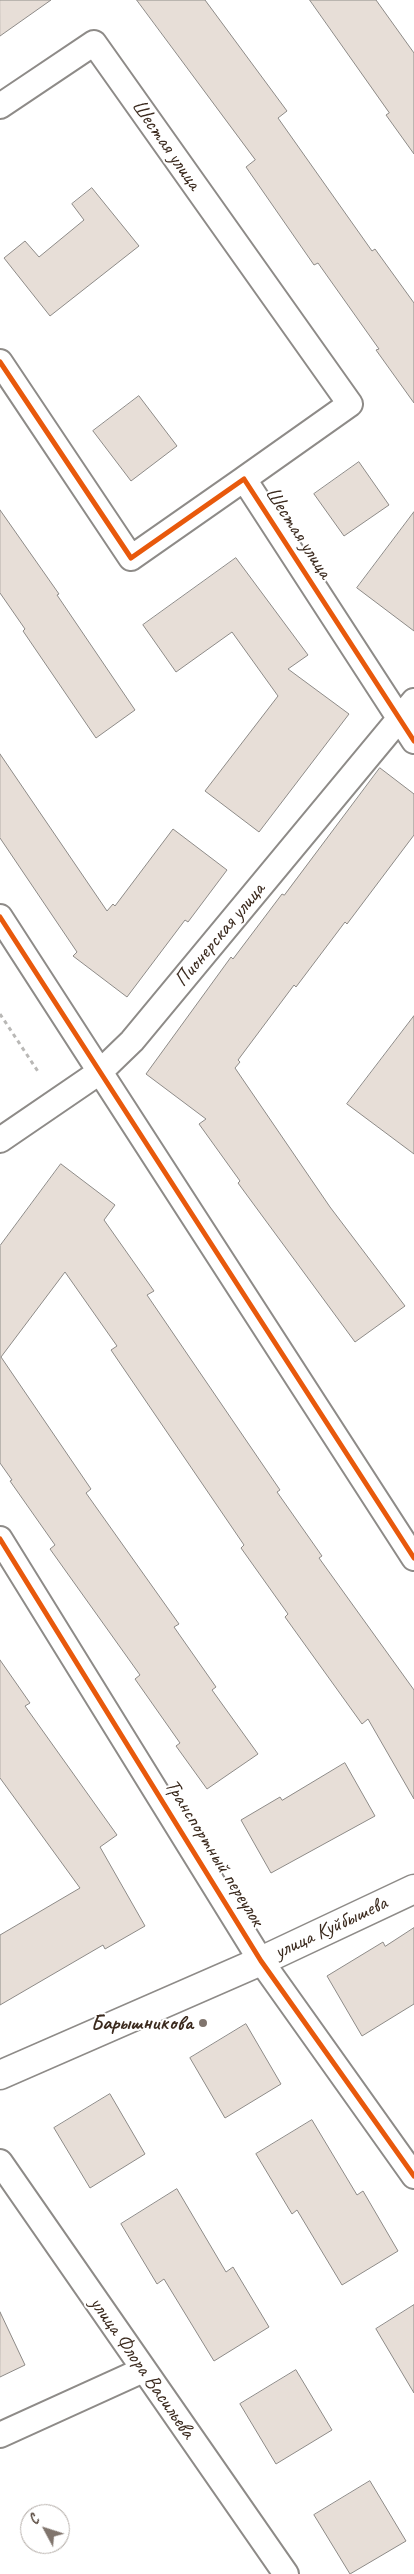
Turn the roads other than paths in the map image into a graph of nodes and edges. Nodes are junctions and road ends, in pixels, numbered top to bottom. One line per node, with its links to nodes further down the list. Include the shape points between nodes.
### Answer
1 (0, 106): 3 (street, Шестая улица, via 94,43 350,404)
2 (0, 362): 3 (street, Шестая улица, via 131,558)
3 (244, 479): 5 (street, Шестая улица)
4 (414, 701): 5 (street, Пионерская улица)
5 (399, 720): 6 (street, Шестая улица); 8 (street, Пионерская улица, via 132,1041)
6 (414, 741)
7 (0, 918): 8 (street)
8 (101, 1071): 9 (street, Пионерская улица); 11 (street)
9 (0, 1140)
10 (0, 1539): 13 (street, Транспортный переулок)
11 (414, 1558)
12 (414, 1889): 13 (street, улица Куйбышева)
13 (261, 1961): 14 (street, улица Куйбышева); 16 (street, Транспортный переулок)
14 (0, 2075)
15 (0, 2162): 17 (street, улица Флора Васильева)
16 (414, 2176)
17 (143, 2370): 18 (street); 19 (street, улица Флора Васильева)
18 (0, 2435)
19 (286, 2574)

